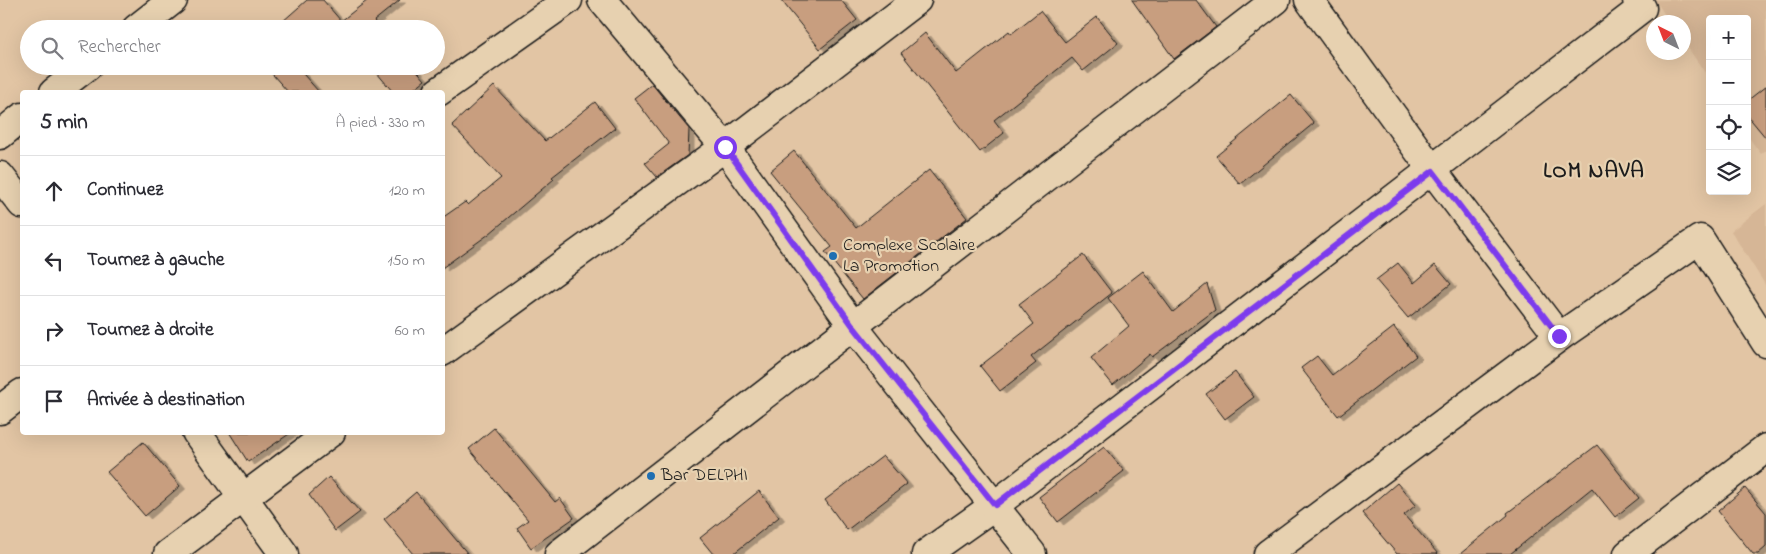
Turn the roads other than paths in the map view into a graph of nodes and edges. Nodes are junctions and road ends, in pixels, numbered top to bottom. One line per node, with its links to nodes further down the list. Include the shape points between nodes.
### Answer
1 (173, 0): 8 (street)
2 (568, 0): 11 (street)
3 (602, 0): 14 (street)
4 (917, 0): 14 (street)
5 (1276, 0): 18 (street)
6 (1308, 0): 15 (street)
7 (1637, 0): 15 (street, via 1642,8)
8 (147, 20)
9 (76, 75): 10 (street)
10 (57, 90)
11 (441, 90)
12 (20, 119): 13 (street)
13 (0, 135)
14 (725, 147): 18 (street); 21 (street)
15 (1433, 171): 19 (street); 28 (street)
16 (0, 176): 17 (street)
17 (20, 201)
18 (853, 326): 28 (street); 31 (street)
19 (1559, 336): 20 (street, via 1700,239); 34 (street)
20 (1766, 343)
21 (445, 350)
22 (20, 395): 23 (street)
23 (0, 410)
24 (198, 435): 27 (street)
25 (327, 435): 27 (street)
26 (1766, 448): 35 (street)
27 (242, 497): 29 (street); 30 (street)
28 (995, 505): 32 (street); 33 (street)
29 (168, 554)
30 (284, 554)
31 (559, 554)
32 (926, 554)
33 (1032, 554)
34 (1268, 554)
35 (1628, 554)

